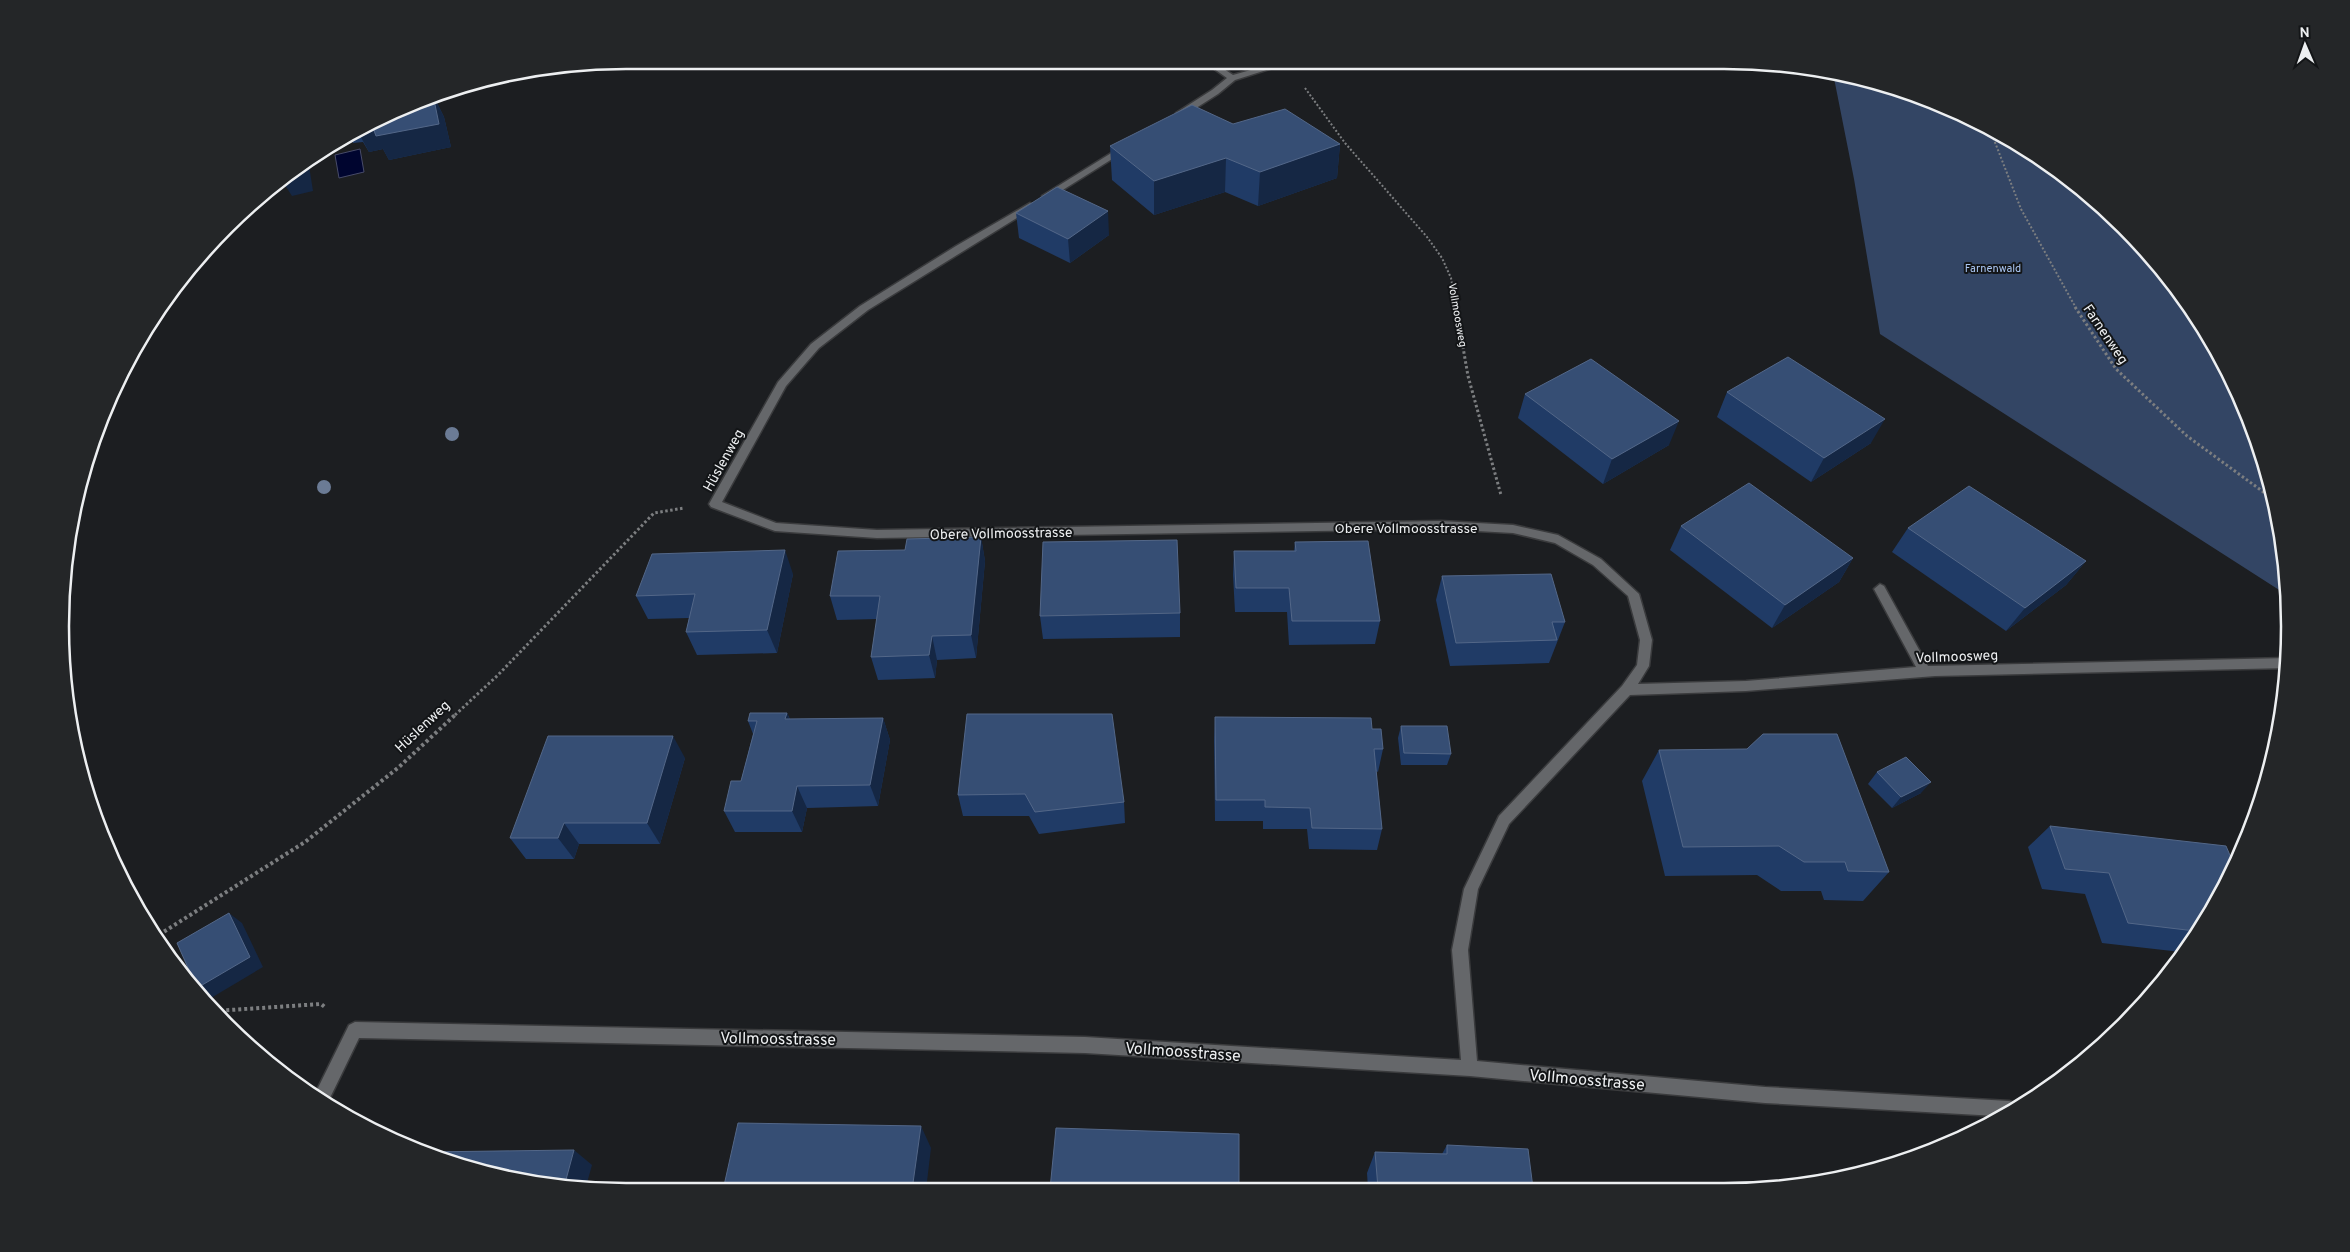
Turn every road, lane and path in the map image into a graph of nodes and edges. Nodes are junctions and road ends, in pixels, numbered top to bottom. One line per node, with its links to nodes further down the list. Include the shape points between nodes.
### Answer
1 (1219, 69): 4 (street)
2 (1263, 69): 4 (street)
3 (1292, 69): 10 (path, Vollmoosweg, via 1345,143 1442,258 1451,278 1478,417)
4 (1232, 78): 5 (street)
5 (1169, 121)
6 (1993, 138): 8 (path, Farnenweg, via 2021,209 2068,296 2116,369 2188,436)
7 (1130, 146): 9 (street, Hüslenweg, via 864,308 816,346 782,384)
8 (2265, 493)
9 (715, 504): 10 (street, Obere Vollmoosstrasse, via 775,527 877,534 1441,525); 15 (path, Hüslenweg, via 654,513 498,675 398,767 305,842)
10 (1513, 529): 14 (street, Obere Vollmoosstrasse, via 1558,539 1597,562 1632,594 1646,640 1643,666)
11 (1880, 589): 13 (street)
12 (2280, 663): 13 (street, Vollmoosweg)
13 (1924, 672): 14 (street, Vollmoosweg, via 1746,686)
14 (1627, 690): 18 (street, Obere Vollmoosstrasse, via 1504,820 1471,889 1460,950)
15 (161, 934)
16 (223, 1010): 17 (path, via 321,1004)
17 (356, 1030): 18 (street, Vollmoosstrasse, via 1085,1045); 19 (street)
18 (1470, 1068): 20 (street, Vollmoosstrasse, via 1764,1095)
19 (324, 1094)
20 (2003, 1109)

